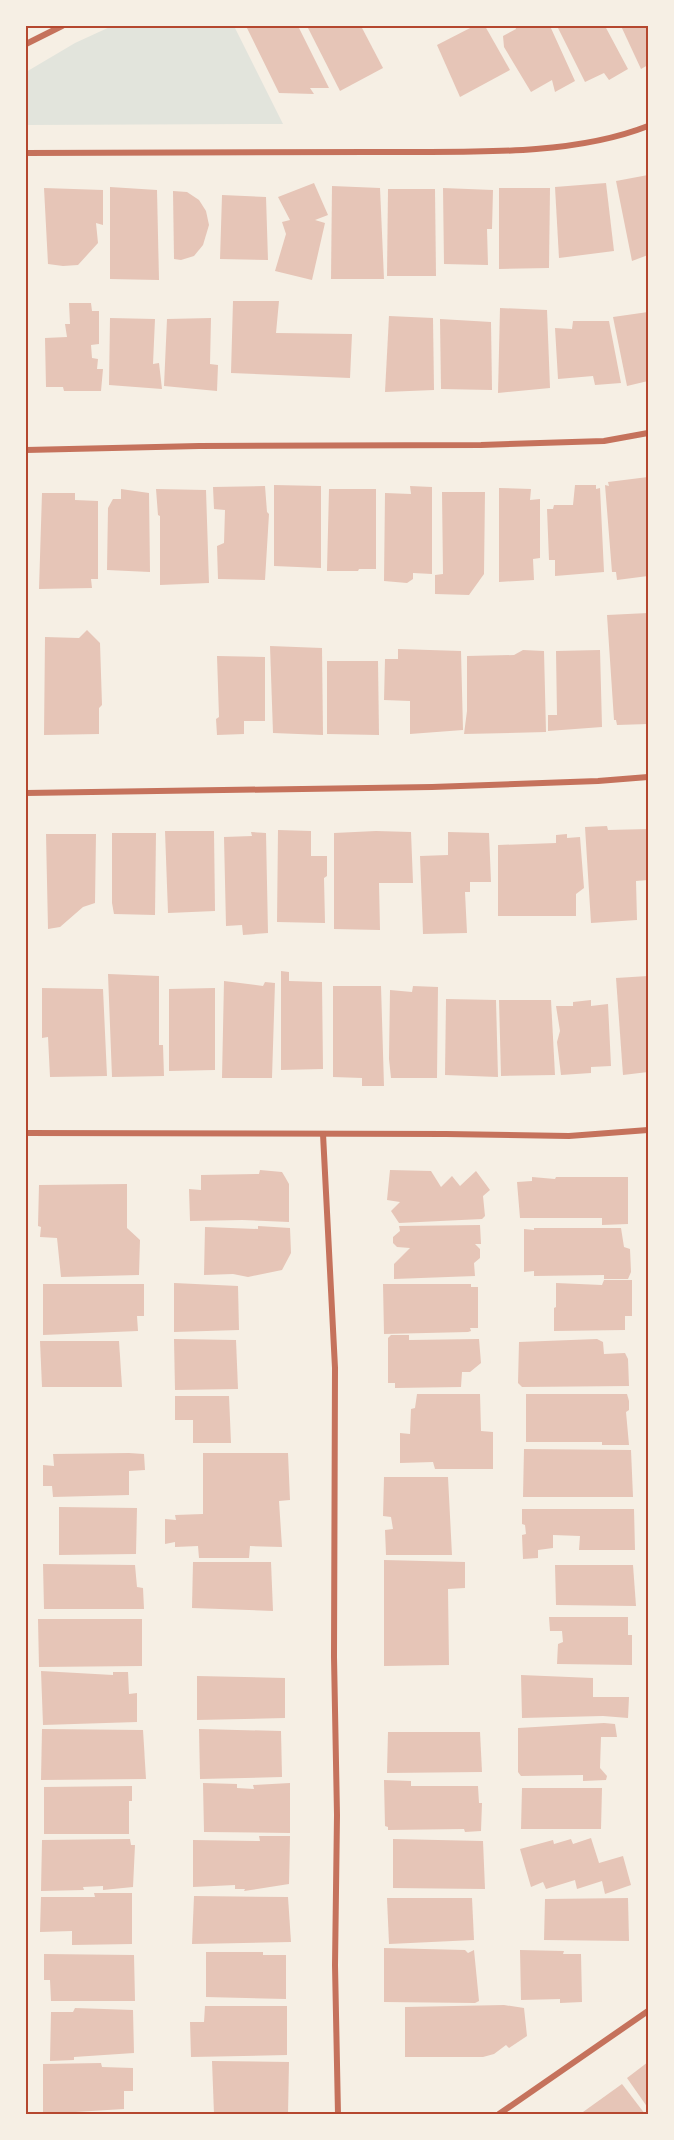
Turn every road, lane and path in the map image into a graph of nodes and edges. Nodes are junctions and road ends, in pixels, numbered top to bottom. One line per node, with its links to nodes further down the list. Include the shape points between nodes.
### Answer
1 (62, 26): 2 (street)
2 (26, 44)
3 (648, 126): 4 (street, via 564,147)
4 (26, 153)
5 (648, 433): 6 (street, via 604,441 503,444)
6 (26, 450)
7 (648, 777): 8 (street, via 432,787)
8 (26, 793)
9 (648, 1130): 11 (street, via 569,1136)
10 (26, 1133): 11 (street)
11 (323, 1134): 13 (street, via 335,1368)
12 (648, 2011): 14 (street)
13 (338, 2115)
14 (499, 2115)

